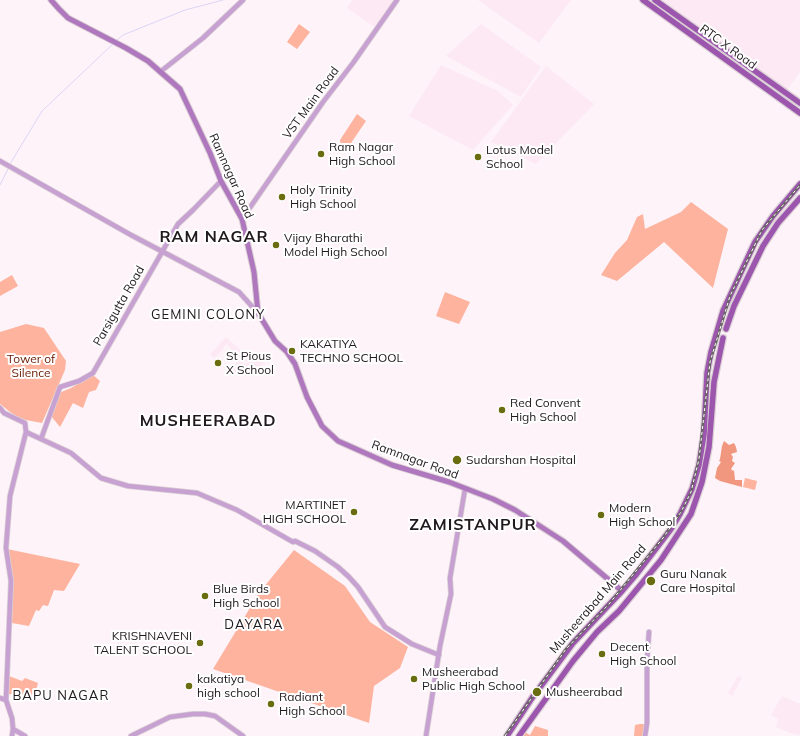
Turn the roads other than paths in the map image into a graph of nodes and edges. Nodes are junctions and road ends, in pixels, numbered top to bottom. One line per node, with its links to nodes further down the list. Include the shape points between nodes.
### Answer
1 (52, 0): 8 (main road, Ramnagar Road, via 68,18 148,61)
2 (243, 0): 8 (street, via 203,38)
3 (397, 0): 16 (street, VST Main Road)
4 (643, 0): 11 (main road, RTC X Road)
5 (648, 0): 10 (main road)
6 (655, 0): 9 (main road)
7 (658, 0): 9 (main road, RTC X Road)
8 (160, 72): 13 (main road, Ramnagar Road, via 180,89)
9 (800, 102)
10 (800, 109)
11 (800, 113)
12 (1, 162): 17 (street)
13 (221, 181): 16 (main road, Ramnagar Road); 17 (street, Parsigutta Road, via 178,224)
14 (800, 184): 19 (main road, Musheerabad Main Road, via 772,216 755,242)
15 (800, 198): 20 (main road, via 763,246)
16 (242, 219): 18 (main road, Ramnagar Road, via 254,272)
17 (162, 252): 18 (street, via 239,292); 27 (street, Parsigutta Road, via 92,372 79,381 60,386)
18 (258, 313): 28 (main road, Ramnagar Road, via 275,341 287,352 294,364 322,426 338,441 392,465)
19 (720, 319): 20 (main road); 25 (main road, Musheerabad Main Road, via 707,373)
20 (728, 321): 21 (main road)
21 (726, 329)
22 (724, 338): 26 (main road, Musheerabad Main Road, via 714,382)
23 (0, 408): 24 (street, via 4,413 24,423)
24 (26, 432): 27 (street); 35 (street, via 10,496 6,548 11,581)
25 (704, 434): 26 (main road); 29 (main road, Musheerabad Main Road, via 692,489 671,529)
26 (710, 435): 30 (main road, Musheerabad Main Road, via 703,477 695,504 680,532)
27 (41, 439): 33 (street, via 71,453 101,478 128,486 197,493 237,510 293,542 315,551 349,577 385,627 407,642)
28 (465, 489): 31 (main road, Ramnagar Road, via 493,499 534,521 571,547); 33 (street, via 450,578 451,594)
29 (646, 561): 30 (main road); 31 (main road, Musheerabad Main Road)
30 (654, 567): 43 (main road, Musheerabad Main Road, via 619,611 576,657)
31 (622, 591): 42 (main road, Musheerabad Main Road, via 573,643)
32 (649, 632): 44 (street)
33 (439, 655): 41 (street)
34 (0, 698): 35 (street)
35 (6, 700): 36 (street)
36 (13, 729): 37 (street); 38 (street)
37 (12, 736)
38 (25, 736)
39 (131, 736): 40 (street, via 170,717 205,714 214,716)
40 (243, 736)
41 (426, 736)
42 (507, 736)
43 (519, 736)
44 (645, 736)

